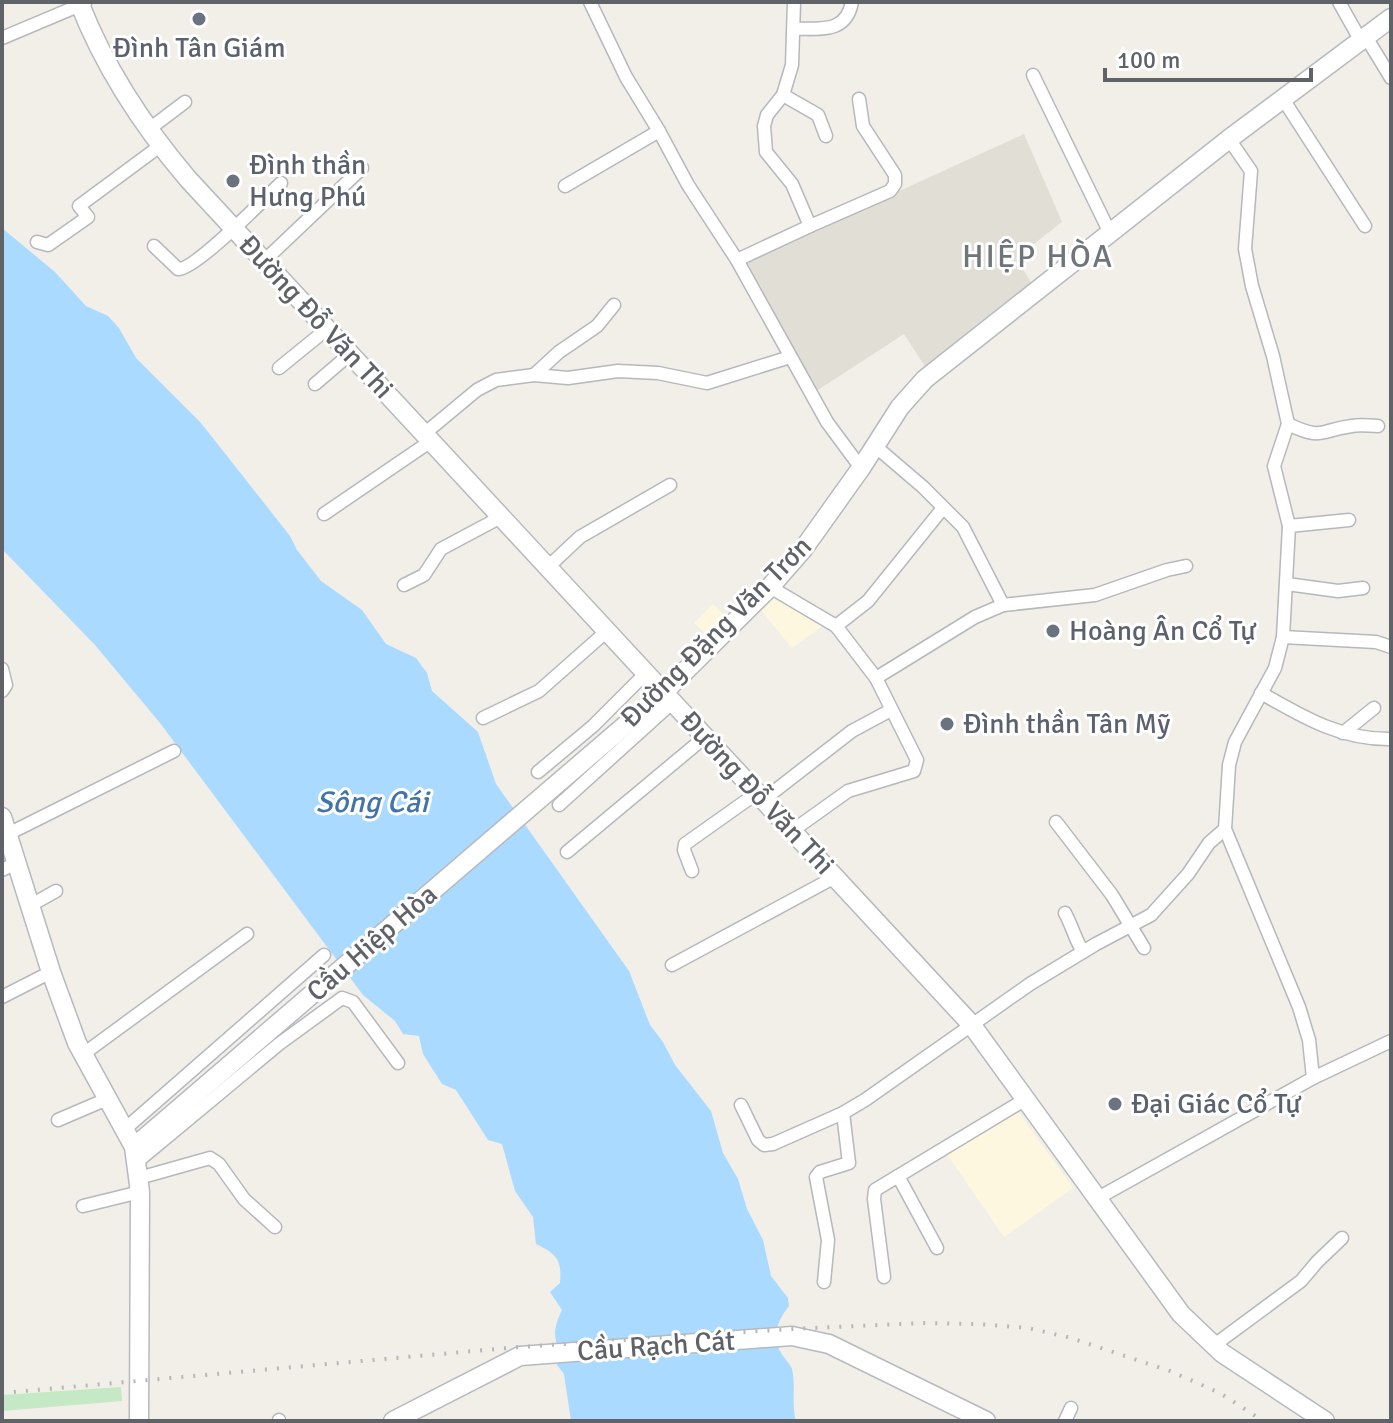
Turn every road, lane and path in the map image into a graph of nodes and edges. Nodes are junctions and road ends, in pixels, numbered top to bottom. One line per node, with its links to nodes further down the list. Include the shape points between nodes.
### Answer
1 (590, 2): 17 (street)
2 (794, 2): 7 (street)
3 (852, 2): 7 (street, via 845,21 834,27)
4 (1339, 2): 9 (street)
5 (83, 3): 8 (street); 16 (main road, Đường Đỗ Văn Thi, via 106,61)
6 (1391, 18): 9 (main road, Đường Đặng Văn Trơn)
7 (795, 29): 12 (street)
8 (2, 38)
9 (1364, 39): 11 (street); 14 (main road, Đường Đặng Văn Trơn)
10 (1033, 75): 27 (street)
11 (1391, 78)
12 (783, 95): 18 (street, via 818,115); 24 (street, via 767,115 766,152 792,184)
13 (859, 99): 24 (street, via 863,126 895,175 895,184 890,191)
14 (1283, 99): 19 (main road, Đường Đặng Văn Trơn); 25 (street)
15 (185, 102): 16 (street)
16 (148, 130): 20 (main road, Đường Đỗ Văn Thi)
17 (659, 131): 23 (street); 30 (street)
18 (826, 136)
19 (1229, 139): 27 (main road, Đường Đặng Văn Trơn); 39 (street, via 1251,171 1245,249)
20 (160, 146): 26 (main road, Đường Đỗ Văn Thi); 28 (street, via 79,206 88,217 70,232 52,244)
21 (362, 168): 31 (street)
22 (281, 183): 26 (street)
23 (565, 186)
24 (810, 226): 30 (street)
25 (1365, 226)
26 (233, 228): 29 (street, via 185,269 178,269); 31 (main road, Đường Đỗ Văn Thi)
27 (1110, 233): 42 (main road, Đường Đặng Văn Trơn, via 925,379)
28 (37, 242)
29 (154, 246)
30 (737, 260): 35 (street)
31 (264, 261): 33 (main road, Đường Đỗ Văn Thi)
32 (614, 305): 37 (street, via 597,326)
33 (327, 329): 34 (main road, Đường Đỗ Văn Thi); 36 (street)
34 (350, 354): 38 (street); 41 (main road, Đường Đỗ Văn Thi)
35 (790, 357): 37 (street, via 707,383 618,371 568,378); 43 (street)
36 (279, 368)
37 (534, 375): 41 (street, via 485,384)
38 (315, 384)
39 (1288, 424): 40 (street, via 1321,435 1351,426); 49 (street, via 1274,466)
40 (1378, 426)
41 (428, 438): 46 (street); 47 (main road, Đường Đỗ Văn Thi)
42 (875, 446): 43 (main road, Đường Đặng Văn Trơn); 45 (street)
43 (861, 468): 54 (main road, Đường Đặng Văn Trơn)
44 (670, 485): 51 (street, via 580,537)
45 (943, 508): 56 (street, via 972,541); 57 (street, via 868,601)
46 (324, 514)
47 (501, 517): 51 (main road, Đường Đỗ Văn Thi); 53 (street, via 441,549 424,575)
48 (1349, 520): 49 (street)
49 (1289, 526): 52 (street)
50 (1186, 566): 56 (street, via 1095,595)
51 (548, 567): 58 (main road, Đường Đỗ Văn Thi)
52 (1287, 584): 55 (street, via 1338,591); 59 (street)
53 (404, 585)
54 (770, 587): 57 (street); 66 (main road, Đường Đặng Văn Trơn)
55 (1363, 588)
56 (1003, 605): 63 (street)
57 (836, 626): 63 (street)
58 (607, 631): 62 (main road, Đường Đỗ Văn Thi); 69 (street, via 539,691)
59 (1283, 637): 60 (street); 65 (street)
60 (1391, 647)
61 (2, 669): 64 (street)
62 (646, 673): 66 (main road, Đường Đỗ Văn Thi); 75 (street)
63 (876, 678): 68 (street)
64 (2, 691)
65 (1261, 693): 70 (street); 80 (street, via 1235,742)
66 (668, 697): 71 (main road, Đường Đỗ Văn Thi); 72 (main road, Đường Đặng Văn Trơn); 77 (street)
67 (1374, 708): 70 (street)
68 (891, 710): 76 (street); 81 (street, via 917,760 914,771 848,791)
69 (483, 718)
70 (1343, 733): 73 (street)
71 (705, 737): 76 (main road, Đường Đỗ Văn Thi); 82 (street)
72 (610, 739): 108 (main road, Cầu Hiệp Hòa, via 161,1124)
73 (1391, 739)
74 (174, 751): 79 (street)
75 (538, 772)
76 (760, 796): 81 (main road, Đường Đỗ Văn Thi); 84 (street, via 685,844)
77 (559, 805)
78 (1056, 822): 89 (street)
79 (5, 826): 83 (main road)
80 (1225, 829): 89 (street, via 1151,915); 101 (street, via 1299,1007)
81 (792, 831): 85 (main road, Đường Đỗ Văn Thi)
82 (567, 852)
83 (10, 866): 87 (main road)
84 (692, 871)
85 (835, 877): 94 (street); 97 (main road, Đường Đỗ Văn Thi)
86 (56, 891): 87 (street)
87 (31, 905): 95 (main road)
88 (1065, 913): 92 (street)
89 (1133, 926): 91 (street); 92 (street)
90 (247, 934): 99 (street)
91 (1144, 948)
92 (1083, 952): 97 (street)
93 (324, 955): 107 (street)
94 (672, 965)
95 (51, 972): 96 (street); 99 (main road)
96 (2, 997)
97 (971, 1024): 103 (main road, Đường Đỗ Văn Thi); 105 (street)
98 (1391, 1041): 101 (street)
99 (82, 1055): 102 (main road)
100 (398, 1063): 108 (street, via 353,1002 342,998 279,1044)
101 (1313, 1078): 110 (street)
102 (107, 1099): 106 (street); 107 (main road)
103 (1026, 1099): 109 (street); 110 (main road, Đường Đỗ Văn Thi)
104 (741, 1105): 105 (street, via 764,1145)
105 (843, 1113): 116 (street, via 849,1163 816,1177 828,1240)
106 (58, 1120)
107 (125, 1129): 108 (main road)
108 (137, 1170): 111 (street); 112 (street, via 210,1158); 119 (main road)
109 (898, 1176): 114 (street); 115 (street, via 874,1194)
110 (1098, 1198): 117 (main road, Đường Đỗ Văn Thi, via 1181,1314)
111 (83, 1206)
112 (275, 1227)
113 (1342, 1238): 117 (street, via 1301,1281)
114 (937, 1248)
115 (884, 1277)
116 (824, 1282)
117 (1213, 1346): 123 (main road, Đường Đỗ Văn Thi)
118 (1071, 1408): 122 (street)
119 (139, 1421)
120 (393, 1421): 121 (main road, Cầu Rạch Cát, via 520,1356 792,1336 829,1344)
121 (986, 1421)
122 (1065, 1421)
123 (1325, 1421)

